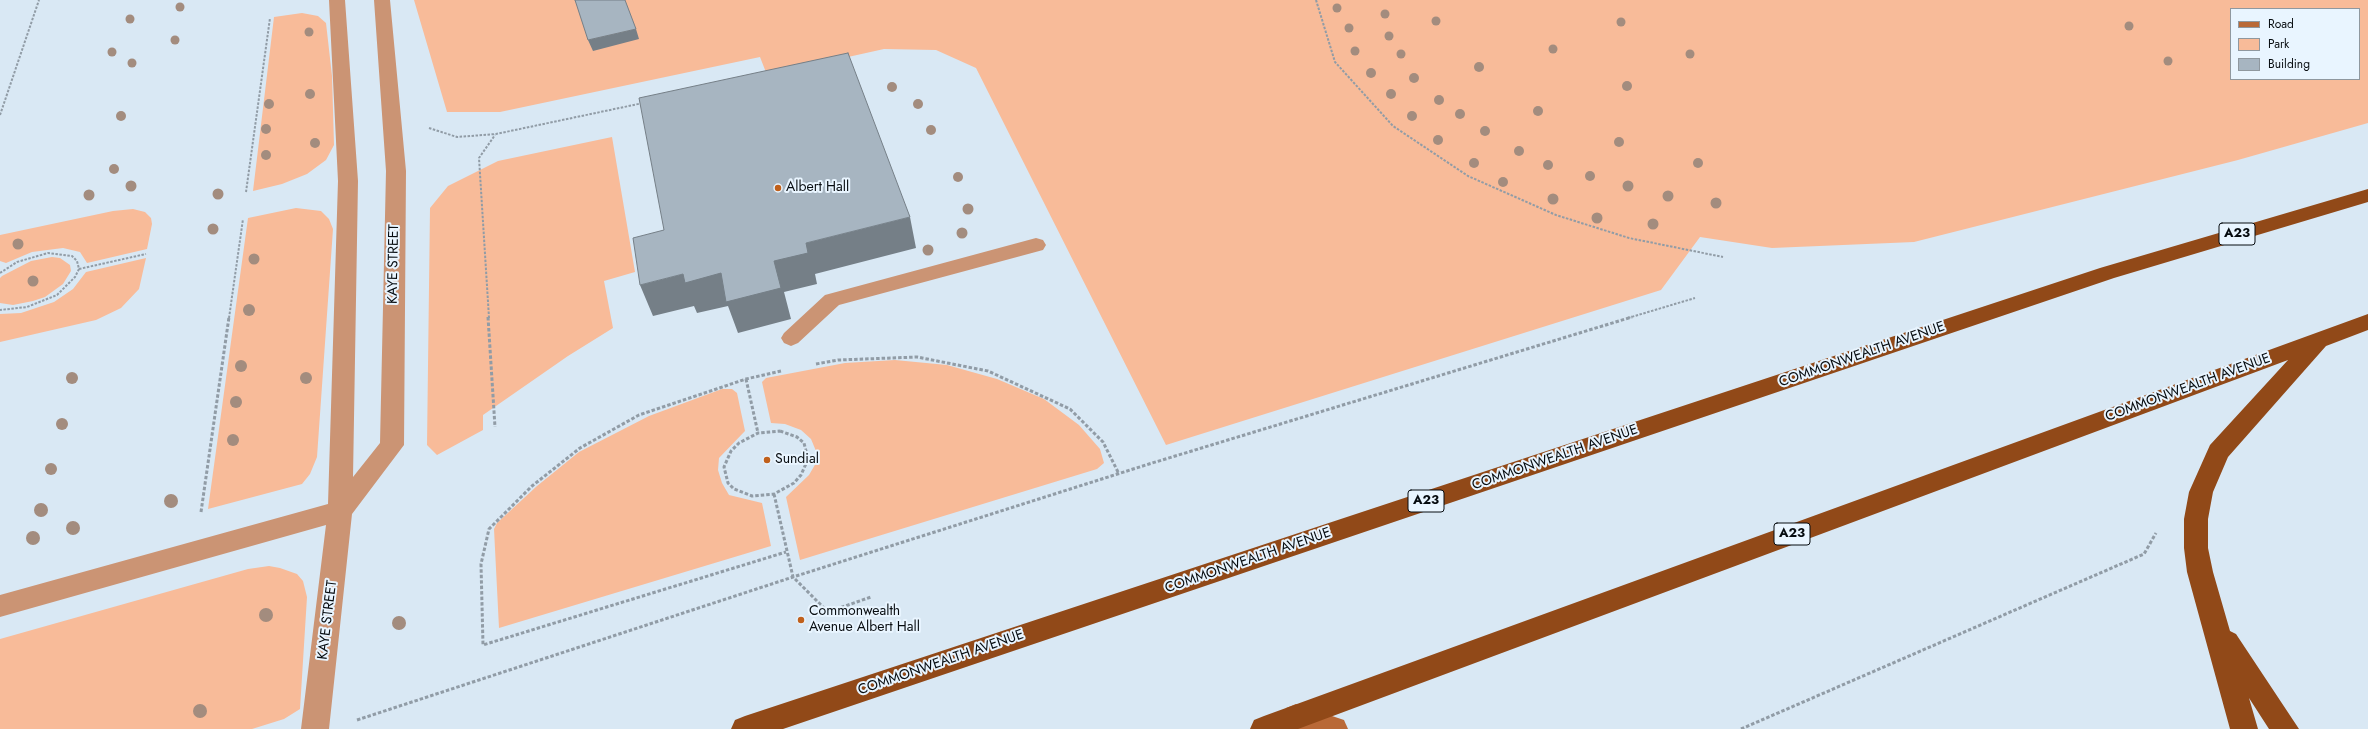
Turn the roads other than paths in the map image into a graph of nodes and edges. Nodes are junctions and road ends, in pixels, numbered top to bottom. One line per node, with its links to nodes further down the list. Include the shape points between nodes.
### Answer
1 (337, 0): 8 (street, KAYE STREET, via 348,181)
2 (382, 0): 8 (street, KAYE STREET, via 396,171 392,445)
3 (2368, 195): 13 (highway, COMMONWEALTH AVENUE / A23, via 2107,272)
4 (1036, 245): 6 (lane, via 832,300)
5 (2368, 322): 7 (highway, COMMONWEALTH AVENUE / A23)
6 (791, 338)
7 (2320, 339): 10 (highway, via 2218,452 2201,492 2196,518 2196,548); 11 (highway, COMMONWEALTH AVENUE / A23)
8 (340, 511): 9 (street); 12 (street, KAYE STREET)
9 (0, 606)
10 (2214, 621): 16 (highway); 17 (highway)
11 (1296, 717): 14 (highway, COMMONWEALTH AVENUE / A23); 15 (main road)
12 (315, 729)
13 (745, 729)
14 (1264, 729)
15 (1334, 729)
16 (2244, 729)
17 (2285, 729)

